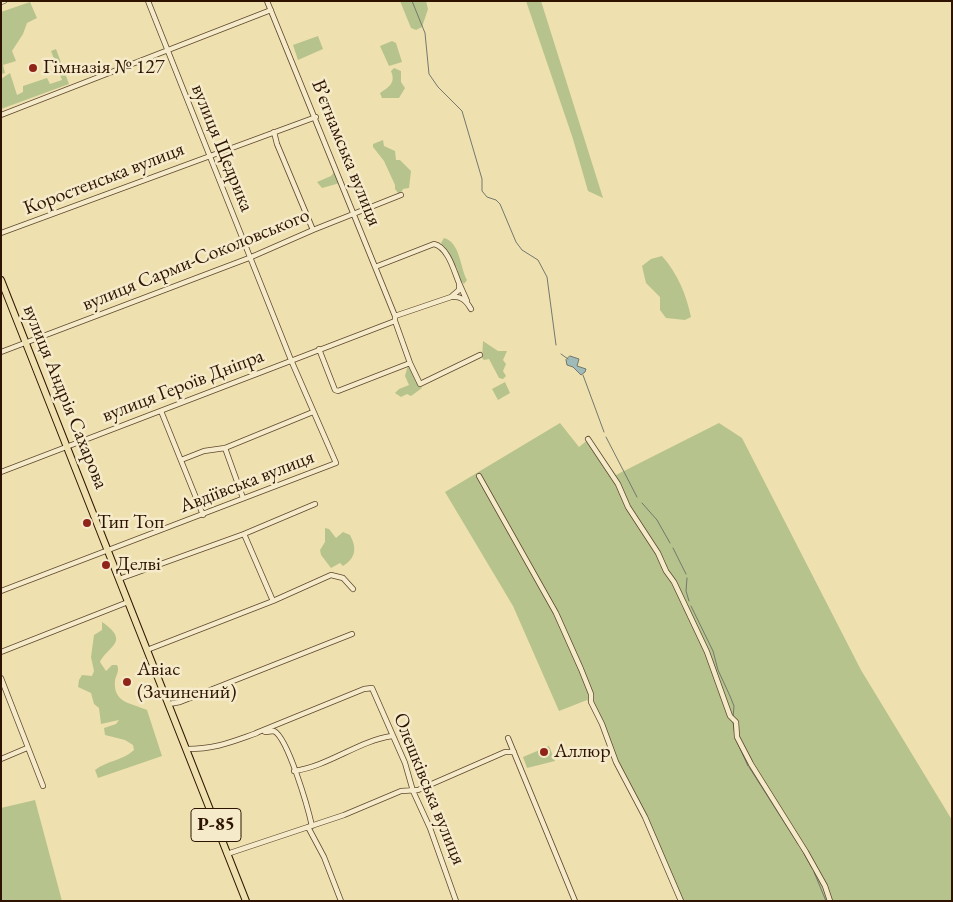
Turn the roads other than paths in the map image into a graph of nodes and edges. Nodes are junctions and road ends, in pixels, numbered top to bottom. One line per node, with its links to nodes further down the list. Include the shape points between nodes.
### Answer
1 (148, 1): 4 (street, вулиця Щедрика)
2 (267, 1): 3 (street, Вʼєтнамська вулиця)
3 (271, 10): 4 (street); 6 (street, Вʼєтнамська вулиця)
4 (167, 51): 5 (street); 8 (street, вулиця Щедрика)
5 (1, 115)
6 (316, 117): 7 (street, Коростенська вулиця); 10 (street, Вʼєтнамська вулиця)
7 (274, 132): 8 (street, Коростенська вулиця); 11 (street)
8 (209, 156): 12 (street, Коростенська вулиця); 13 (street, вулиця Щедрика)
9 (402, 195): 10 (street, вулиця Сарми-Соколовського)
10 (354, 214): 11 (street, вулиця Сарми-Соколовського); 14 (street, Вʼєтнамська вулиця)
11 (313, 230): 13 (street, вулиця Сарми-Соколовського)
12 (1, 233)
13 (249, 258): 21 (street, вулиця Сарми-Соколовського); 25 (street, вулиця Щедрика)
14 (375, 267): 16 (street, via 434,244 444,252); 20 (street, Вʼєтнамська вулиця)
15 (1, 280): 21 (main road, вулиця Андрія Сахарова / Р-85)
16 (459, 283): 17 (street, via 459,290); 18 (street)
17 (451, 297): 18 (street, via 458,296); 20 (street, вулиця Героїв Дніпра)
18 (466, 301): 19 (street)
19 (471, 309)
20 (395, 318): 22 (street, вулиця Героїв Дніпра); 26 (street, Вʼєтнамська вулиця)
21 (25, 343): 23 (street, вулиця Сарми-Соколовського); 30 (main road, вулиця Андрія Сахарова / Р-85)
22 (319, 349): 25 (street, вулиця Героїв Дніпра); 26 (street, via 336,391)
23 (1, 352)
24 (480, 354): 26 (street, Вʼєтнамська вулиця, via 420,384)
25 (291, 360): 27 (street, вулиця Героїв Дніпра); 28 (street, вулиця Героїв Дніпра)
26 (410, 363)
27 (161, 411): 30 (street, вулиця Героїв Дніпра); 32 (street)
28 (314, 412): 31 (street); 33 (street, вулиця Героїв Дніпра)
29 (588, 439): 68 (street, via 618,484 628,507 674,582 707,652 737,737 806,852)
30 (67, 445): 34 (street, вулиця Героїв Дніпра); 40 (main road, вулиця Андрія Сахарова / Р-85)
31 (225, 448): 32 (street); 36 (street)
32 (181, 460): 38 (street)
33 (336, 463): 36 (street, Авдіївська вулиця)
34 (1, 472)
35 (478, 476): 67 (street, via 556,613 616,762 645,817)
36 (243, 498): 38 (street, Авдіївська вулиця)
37 (315, 504): 39 (street)
38 (204, 515): 40 (street, Авдіївська вулиця)
39 (244, 534): 41 (street); 44 (street)
40 (109, 551): 41 (main road, вулиця Андрія Сахарова / Р-85); 43 (street, Авдіївська вулиця)
41 (119, 579): 45 (main road, вулиця Андрія Сахарова / Р-85)
42 (352, 589): 44 (street, via 343,578 332,575)
43 (1, 591)
44 (273, 601): 47 (street)
45 (128, 602): 47 (main road, вулиця Андрія Сахарова / Р-85); 48 (street)
46 (352, 634): 50 (street)
47 (148, 650): 50 (main road, вулиця Андрія Сахарова / Р-85)
48 (1, 652)
49 (1, 678): 54 (street)
50 (169, 704): 55 (main road, вулиця Андрія Сахарова / Р-85)
51 (256, 733): 52 (street, Олешківська вулиця, via 364,689 374,689); 55 (street, via 227,745); 58 (street, via 277,732)
52 (392, 736): 58 (street, via 310,769); 60 (street, Олешківська вулиця)
53 (508, 738): 56 (street)
54 (27, 748): 57 (street); 59 (street)
55 (187, 749): 62 (main road, Р-85)
56 (514, 752): 60 (street, via 505,752); 66 (street)
57 (1, 759)
58 (294, 771): 61 (street)
59 (43, 786)
60 (413, 791): 61 (street, via 401,791); 65 (street, Олешківська вулиця)
61 (310, 826): 62 (street); 64 (street)
62 (228, 854): 63 (main road, Р-85)
63 (246, 901)
64 (341, 901)
65 (456, 901)
66 (575, 901)
67 (681, 901)
68 (830, 901)

